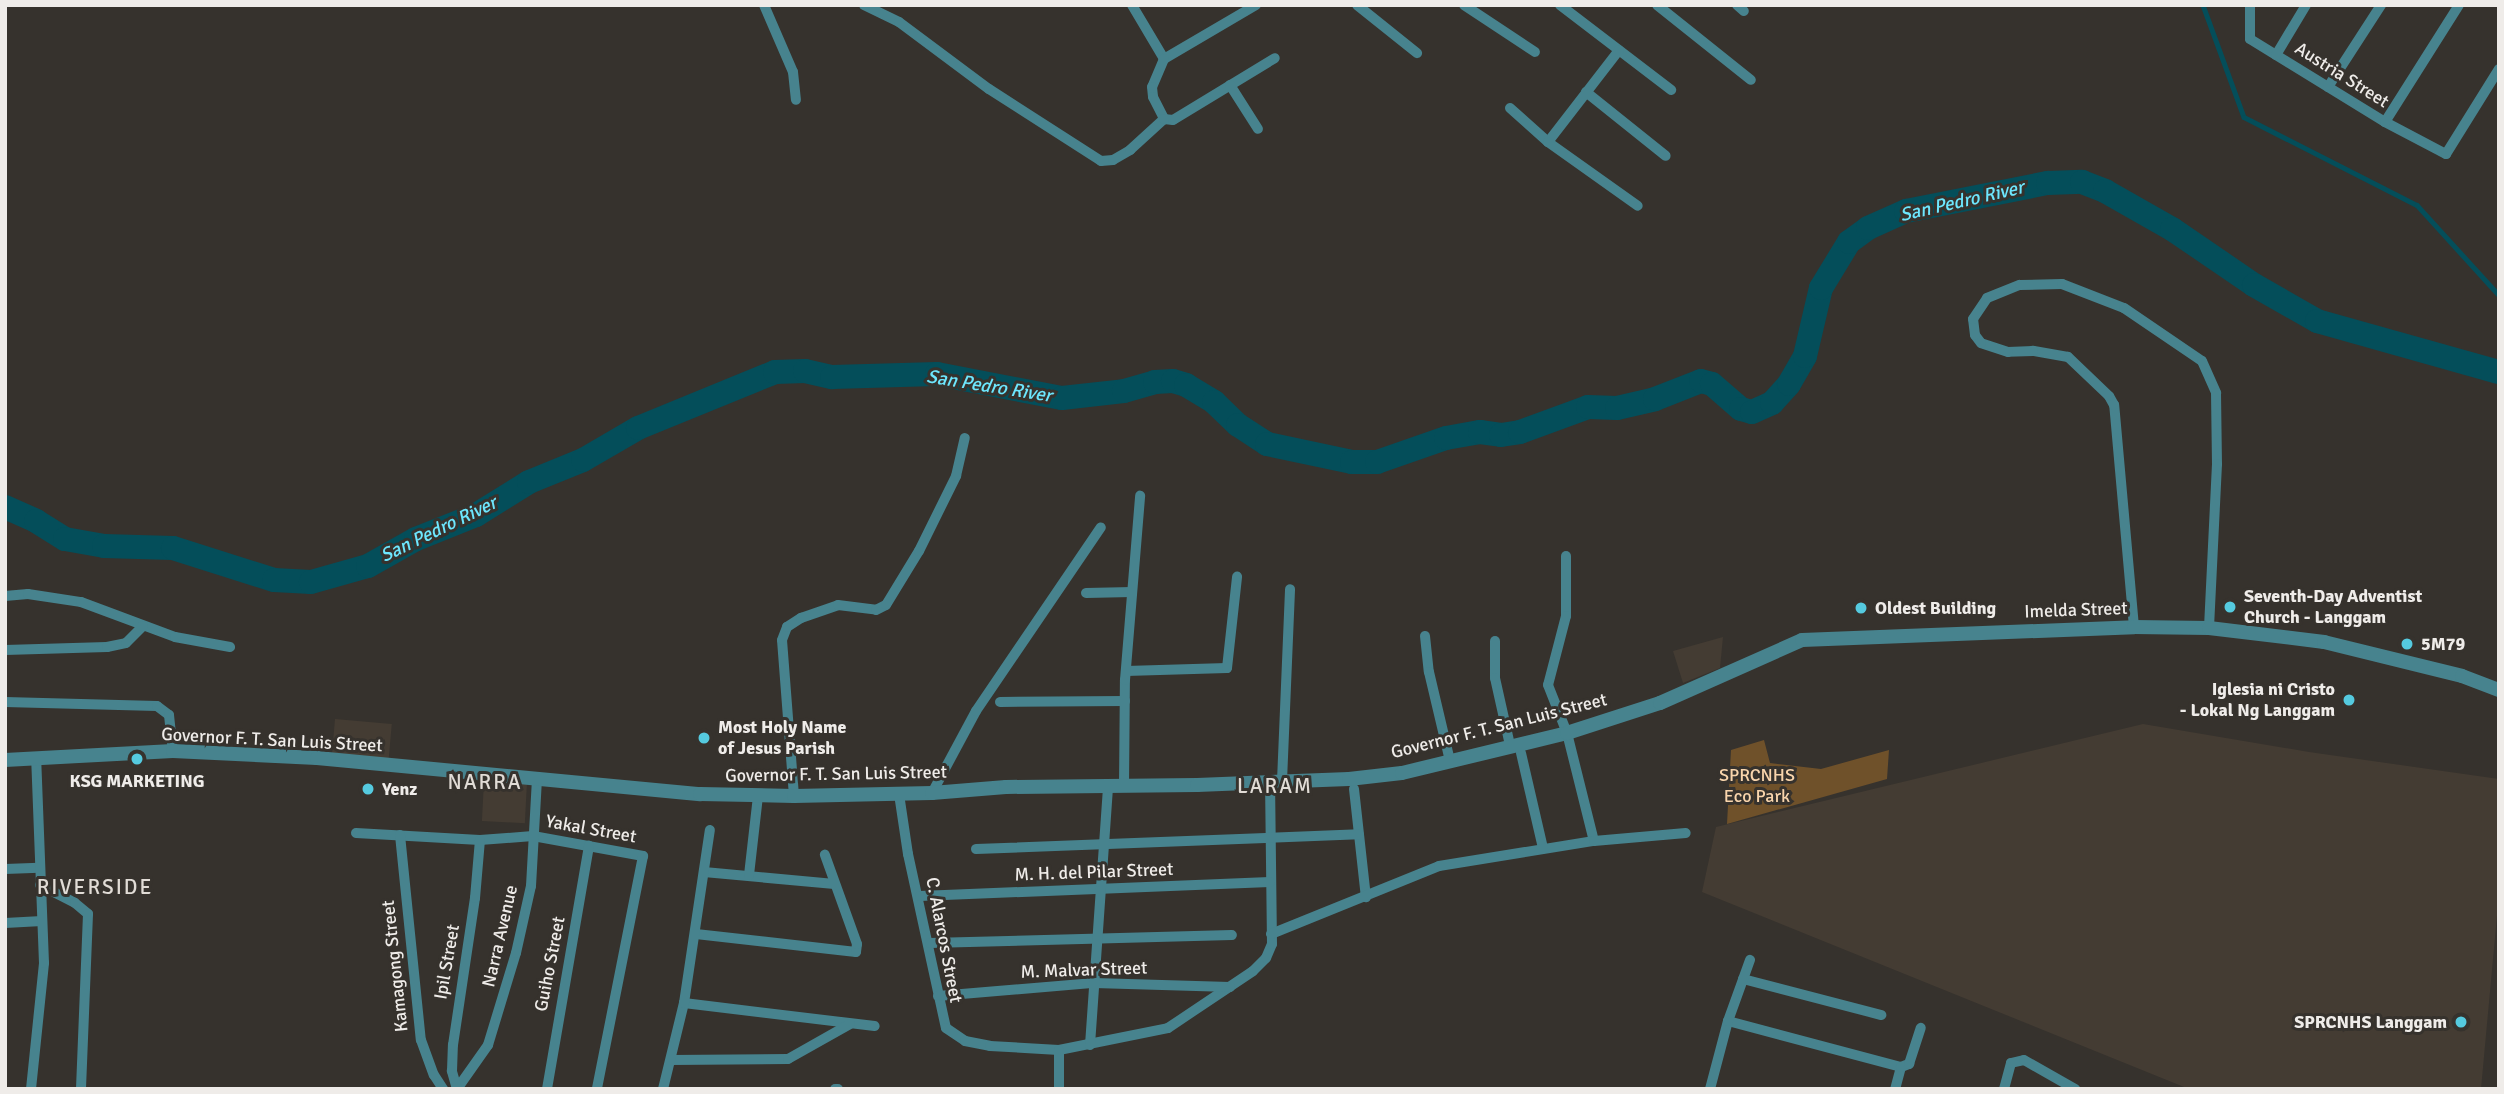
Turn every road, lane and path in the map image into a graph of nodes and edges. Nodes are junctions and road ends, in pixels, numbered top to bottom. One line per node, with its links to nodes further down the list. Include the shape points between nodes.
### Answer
1 (764, 5): 25 (street, via 793,72)
2 (864, 5): 27 (street, via 899,23 1101,162 1130,150)
3 (1132, 5): 18 (street)
4 (1256, 5): 18 (street)
5 (1357, 5): 15 (street)
6 (1464, 5): 14 (street)
7 (1560, 5): 13 (street)
8 (1657, 5): 20 (street)
9 (2250, 5): 16 (street, Austria Street, via 2250,39)
10 (2306, 5): 16 (street)
11 (2381, 5): 22 (street)
12 (2459, 5): 28 (street)
13 (1619, 50): 23 (street); 24 (street)
14 (1535, 52)
15 (1417, 53)
16 (2276, 55): 22 (street, Austria Street)
17 (1275, 58): 21 (street)
18 (1164, 59): 27 (street, via 1152,87)
19 (2499, 69): 28 (street, Austria Street, via 2446,154)
20 (1751, 80)
21 (1230, 85): 27 (street, via 1173,120); 29 (street)
22 (2328, 87): 28 (street, Austria Street)
23 (1671, 90)
24 (1586, 92): 30 (street); 31 (street)
25 (796, 100)
26 (1510, 108): 30 (street)
27 (1164, 119)
28 (2385, 122)
29 (1258, 129)
30 (1548, 142): 32 (street)
31 (1666, 156)
32 (1639, 206)
33 (965, 438): 69 (street, via 956,476 886,605 876,610 838,605 787,627 782,640)
34 (1140, 496): 39 (street)
35 (1101, 527): 66 (street, via 975,711)
36 (1566, 556): 55 (street, via 1566,616 1549,685)
37 (1237, 577): 49 (street, via 1227,668)
38 (1290, 589): 62 (street, C. Alarcos Street)
39 (1132, 592): 40 (street); 49 (street)
40 (1086, 593)
41 (5, 596): 42 (street, via 28,594 80,602)
42 (143, 626): 47 (street, via 186,640); 48 (street, via 126,643 107,647)
43 (2134, 627): 44 (street, Imelda Street); 44 (street, via 2114,405 2068,357 2008,352 1982,343 1975,335 1973,319 1987,298 2020,285 2062,284 2124,308 2202,360 2216,393); 54 (street, Imelda Street, via 1802,640)
44 (2209, 628): 50 (street, Imelda Street, via 2342,646)
45 (1425, 636): 60 (street)
46 (1495, 641): 56 (street, via 1495,678)
47 (230, 647)
48 (5, 650)
49 (1126, 671): 51 (street)
50 (2499, 690)
51 (1125, 701): 53 (street); 64 (street)
52 (5, 702): 57 (street, via 157,706 169,715)
53 (1000, 702)
54 (1660, 704): 55 (street, Governor F. T. San Luis Street)
55 (1567, 733): 56 (street, Governor F. T. San Luis Street); 78 (street)
56 (1516, 749): 60 (street, Governor F. T. San Luis Street); 81 (street)
57 (173, 751): 58 (street, Governor F. T. San Luis Street); 61 (street, Governor F. T. San Luis Street, via 317,758)
58 (36, 758): 59 (street, Governor F. T. San Luis Street); 84 (street)
59 (5, 760)
60 (1450, 761): 62 (street, Governor F. T. San Luis Street, via 1377,776)
61 (537, 780): 68 (street, Governor F. T. San Luis Street); 75 (street, Narra Avenue)
62 (1276, 782): 64 (street, Governor F. T. San Luis Street); 76 (street, C. Alarcos Street)
63 (1108, 785): 64 (street, Governor F. T. San Luis Street); 66 (street, Governor F. T. San Luis Street); 79 (street)
64 (1124, 786)
65 (1353, 789): 73 (street)
66 (932, 793): 67 (street, Governor F. T. San Luis Street)
67 (899, 794): 69 (street, Governor F. T. San Luis Street); 92 (street, C. Alarcos Street)
68 (758, 796): 69 (street, Governor F. T. San Luis Street); 87 (street)
69 (794, 796)
70 (710, 830): 86 (street)
71 (356, 833): 74 (street, Yakal Street)
72 (1686, 833): 78 (street)
73 (1359, 834): 76 (street); 93 (street)
74 (400, 835): 77 (street, Yakal Street); 118 (street, Kamagong Street, via 421,1040)
75 (533, 836): 77 (street, Yakal Street); 80 (street, Yakal Street); 119 (street, Narra Avenue, via 531,886 495,1027 479,1061)
76 (1270, 838): 79 (street); 88 (street, C. Alarcos Street)
77 (480, 840): 119 (street, Ipil Street, via 454,1034 452,1071)
78 (1594, 841): 81 (street)
79 (1105, 842): 82 (street); 91 (street)
80 (589, 846): 120 (street, Guiho Street); 121 (street, Yakal Street, via 643,856)
81 (1543, 848): 93 (street, via 1438,866)
82 (976, 849)
83 (825, 855): 89 (street)
84 (39, 867): 85 (street); 90 (street)
85 (5, 869)
86 (704, 872): 87 (street); 96 (street)
87 (748, 875): 89 (street)
88 (1270, 882): 91 (street, M. H. del Pilar Street); 97 (street, C. Alarcos Street)
89 (834, 884): 96 (street, via 856,952)
90 (40, 886): 94 (street); 117 (street, via 88,914)
91 (1101, 889): 92 (street, M. H. del Pilar Street); 99 (street)
92 (920, 896): 100 (street, C. Alarcos Street)
93 (1366, 897): 97 (street)
94 (42, 921): 95 (street); 116 (street, via 44,963)
95 (5, 923)
96 (696, 934): 106 (street)
97 (1271, 934): 104 (street, C. Alarcos Street, via 1270,951 1261,964)
98 (1232, 935): 99 (street)
99 (1098, 937): 100 (street); 103 (street)
100 (930, 943): 105 (street, C. Alarcos Street)
101 (1750, 960): 102 (street)
102 (1743, 979): 107 (street); 108 (street)
103 (1094, 983): 104 (street, M. Malvar Street); 105 (street, M. Malvar Street); 112 (street)
104 (1230, 987): 112 (street, C. Alarcos Street, via 1168,1027)
105 (938, 996): 113 (street, C. Alarcos Street, via 942,1021 958,1038 1009,1048)
106 (684, 1003): 109 (street); 114 (street)
107 (1881, 1015)
108 (1728, 1021): 115 (street); 124 (street)
109 (850, 1024): 110 (street); 114 (street, via 788,1059)
110 (875, 1026)
111 (1921, 1028): 115 (street, via 1909,1064)
112 (1090, 1045): 113 (street, C. Alarcos Street)
113 (1059, 1050): 123 (street)
114 (671, 1060): 122 (street)
115 (1901, 1067): 125 (street)
116 (31, 1089)
117 (81, 1089)
118 (443, 1089)
119 (457, 1089)
120 (547, 1089)
121 (597, 1089)
122 (663, 1089)
123 (1059, 1089)
124 (1710, 1089)
125 (1895, 1089)
126 (2004, 1089): 127 (street, via 2011,1063 2024,1060)
127 (2075, 1089)

